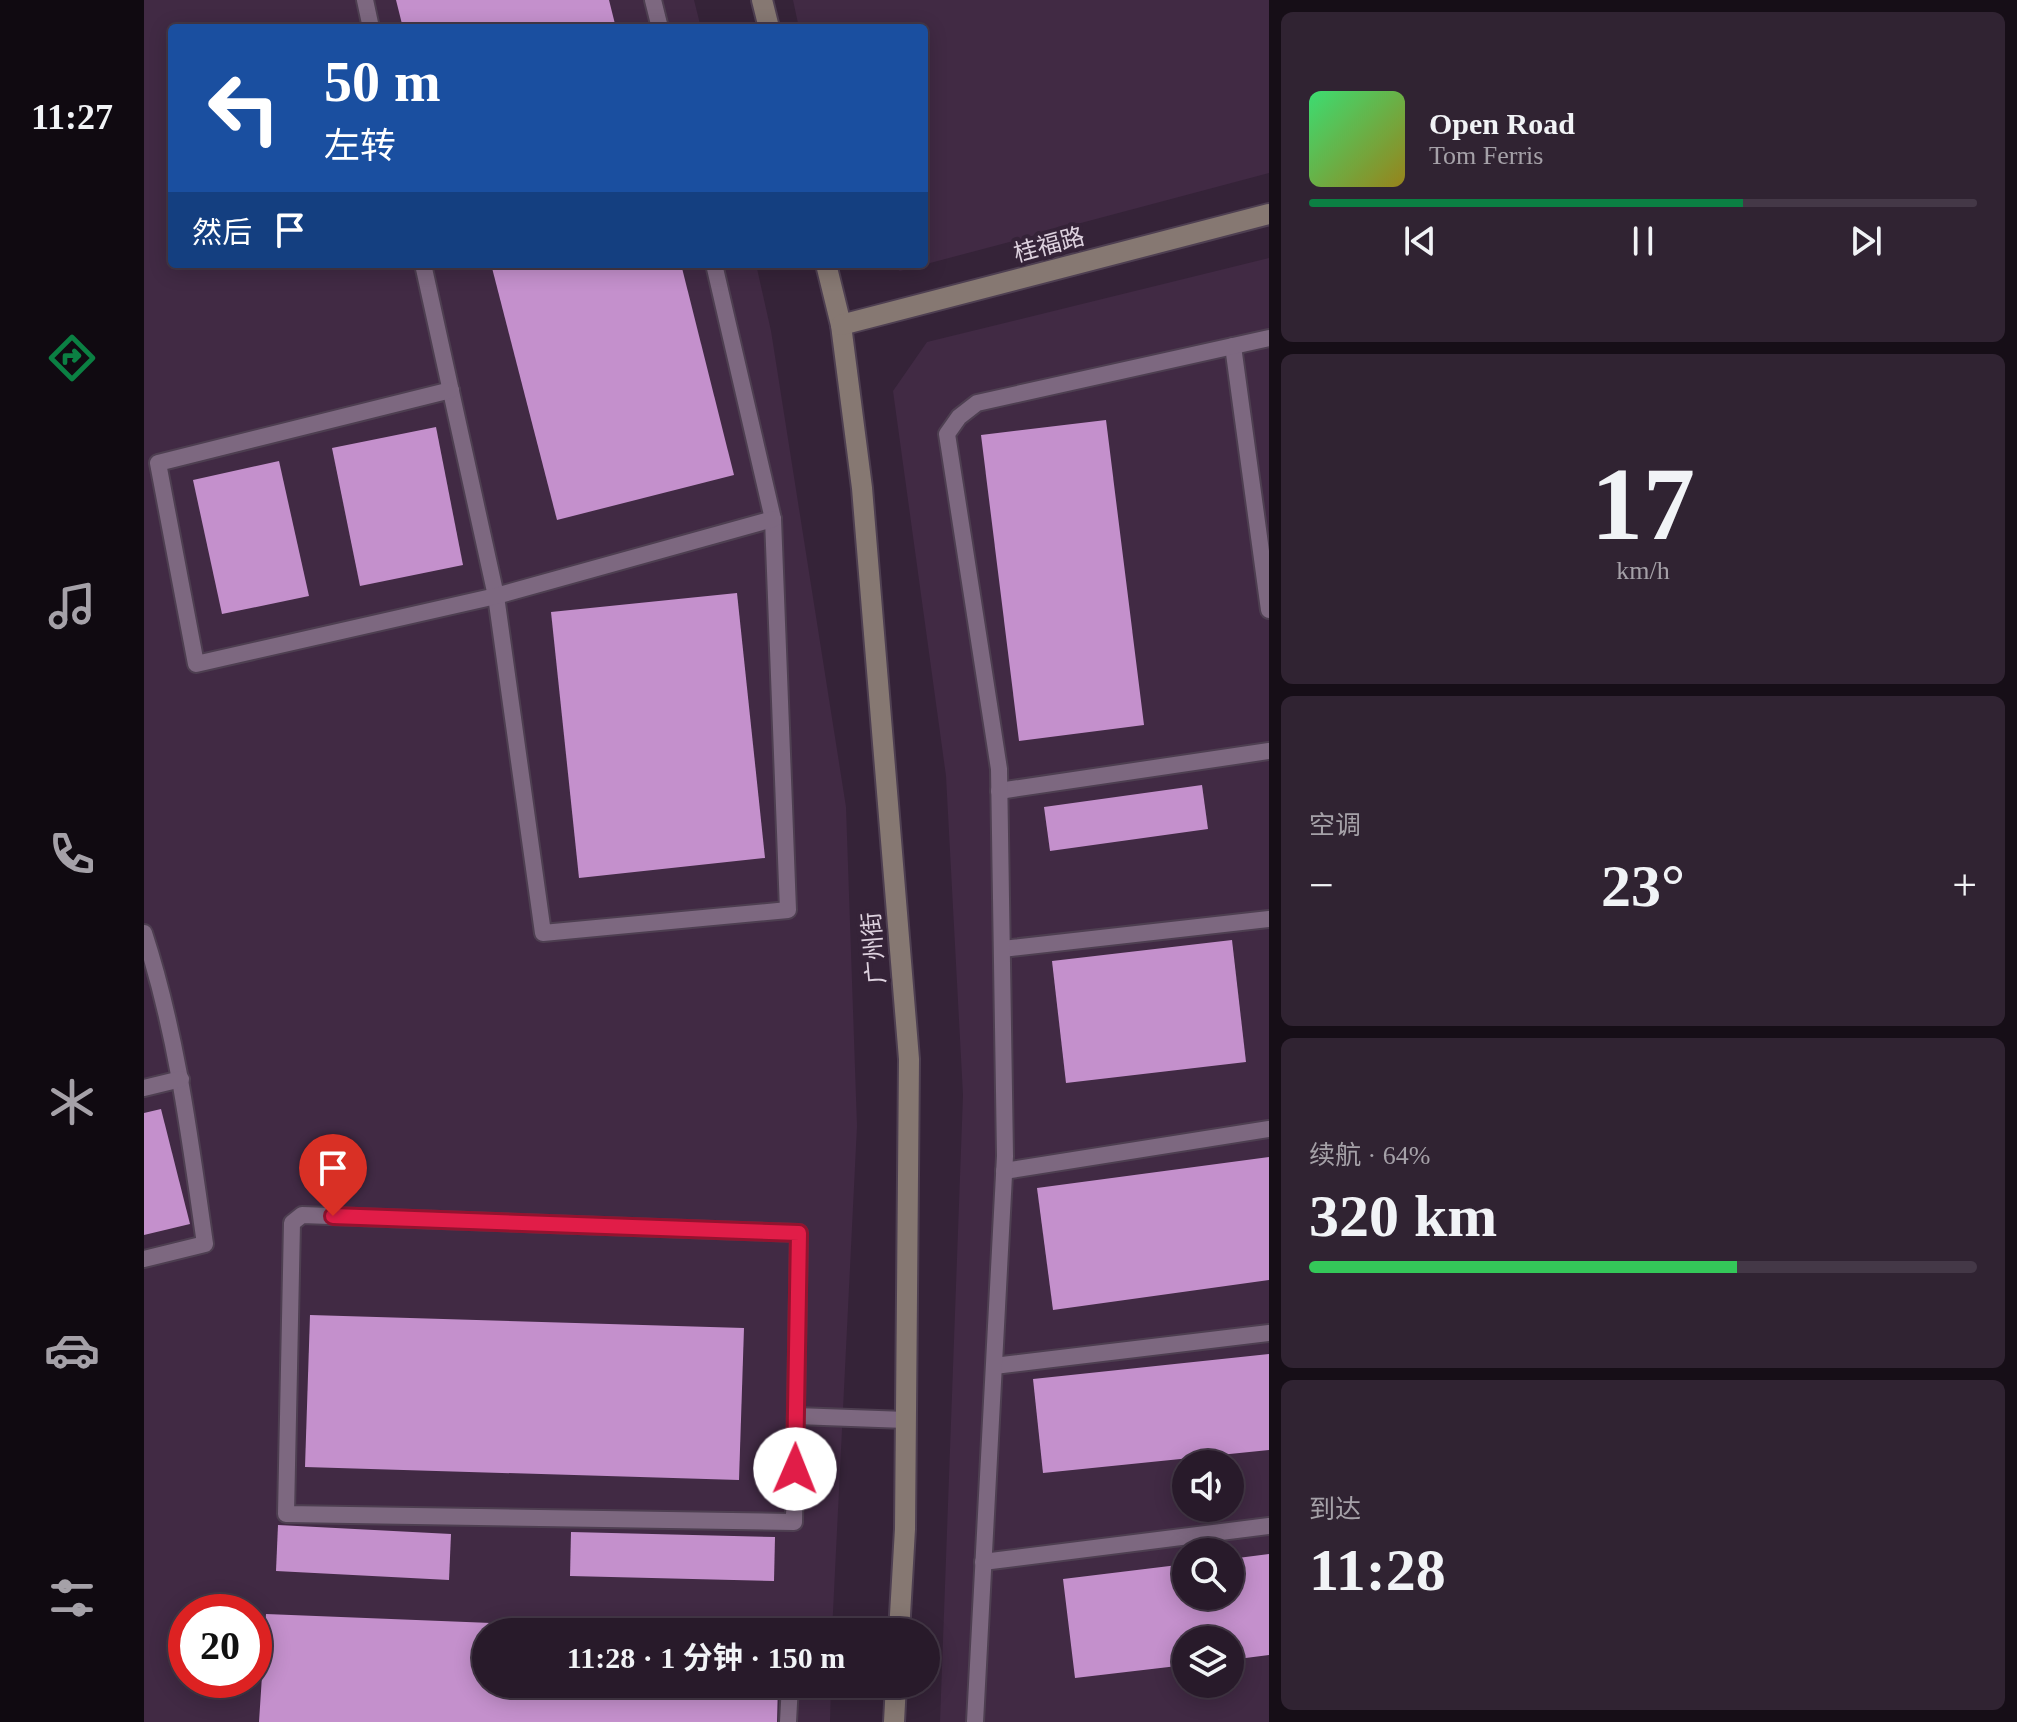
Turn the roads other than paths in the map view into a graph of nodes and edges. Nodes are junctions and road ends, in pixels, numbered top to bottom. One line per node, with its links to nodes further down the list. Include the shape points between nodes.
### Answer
1 (365, 0): 4 (lane)
2 (653, 0): 5 (lane)
3 (762, 0): 6 (street)
4 (370, 24)
5 (659, 24)
6 (768, 24)
7 (1269, 214): 11 (street, 桂福路)
8 (424, 268): 14 (lane)
9 (715, 268): 15 (lane)
10 (827, 268): 11 (street, 广州街)
11 (841, 325): 31 (street, 广州街, via 862,488 909,1059)
12 (1269, 338): 13 (lane)
13 (1233, 346): 17 (lane); 19 (lane, via 977,403 947,434)
14 (451, 390): 16 (lane); 16 (lane, via 158,463 196,664)
15 (773, 519): 16 (lane); 16 (lane, via 788,910 543,933)
16 (496, 596)
17 (1269, 610)
18 (1269, 751): 19 (lane)
19 (999, 791): 22 (lane)
20 (1269, 919): 22 (lane)
21 (144, 933): 23 (lane)
22 (1002, 949): 26 (lane)
23 (181, 1079): 24 (lane); 27 (lane, via 205,1244)
24 (144, 1088)
25 (1269, 1129): 26 (lane)
26 (1004, 1171): 29 (lane)
27 (144, 1259)
28 (1269, 1333): 29 (lane)
29 (994, 1366): 33 (lane)
30 (796, 1416): 30 (lane, via 799,1233 302,1215 292,1223 286,1514 794,1522); 31 (lane)
31 (906, 1420): 34 (street, 广州街)
32 (1269, 1526): 33 (lane)
33 (983, 1562): 39 (lane)
34 (900, 1618)
35 (789, 1698): 37 (lane)
36 (895, 1698): 38 (street)
37 (788, 1722)
38 (894, 1722)
39 (975, 1722)

